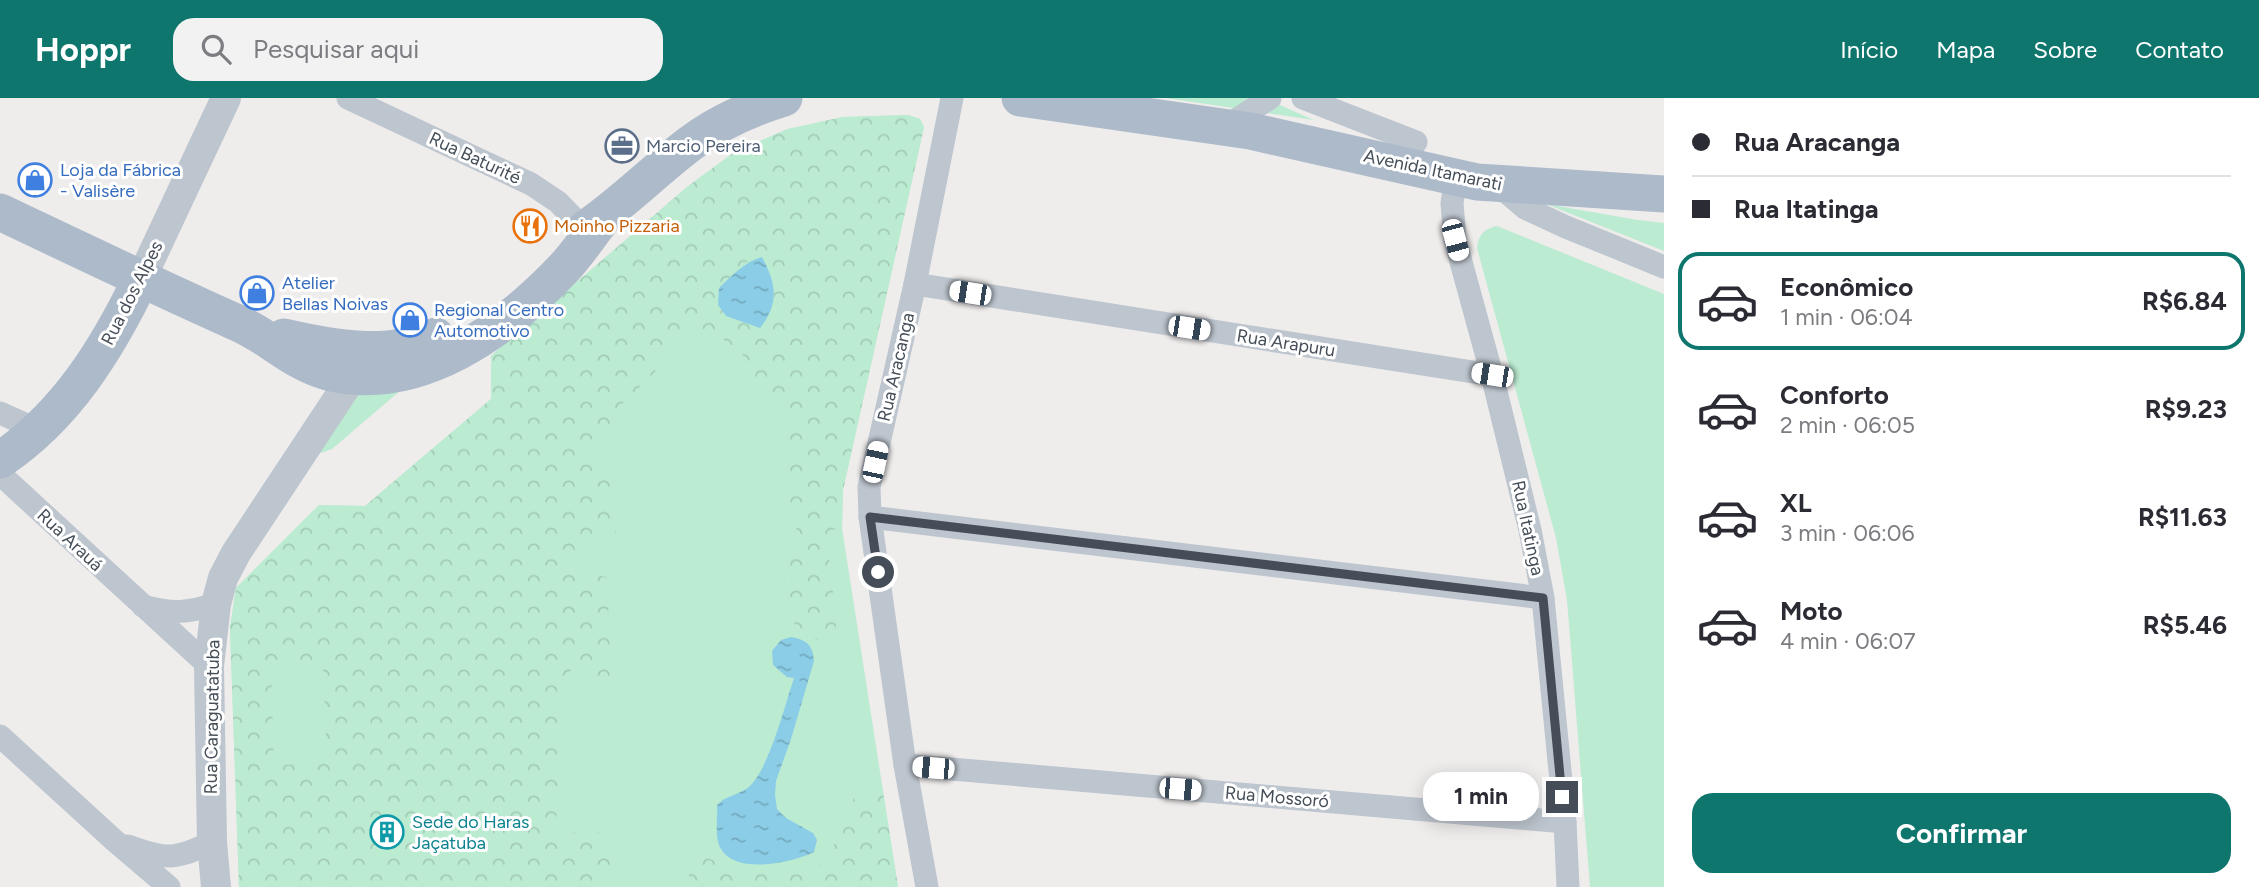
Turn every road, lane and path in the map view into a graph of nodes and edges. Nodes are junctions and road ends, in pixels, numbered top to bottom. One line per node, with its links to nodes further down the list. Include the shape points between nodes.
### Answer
1 (226, 98): 19 (street, Rua dos Alpes)
2 (348, 98): 9 (street, Rua Baturité)
3 (784, 98): 17 (main road, via 756,106 693,141)
4 (952, 98): 20 (street, Rua Aracanga)
5 (1020, 98): 8 (main road, Avenida Itamarati)
6 (1270, 98): 10 (street)
7 (1303, 98): 11 (street)
8 (1095, 103): 10 (main road, Avenida Itamarati)
9 (390, 107): 17 (street, Rua Baturité, via 531,184)
10 (1237, 129): 11 (main road, Avenida Itamarati, via 1332,132); 13 (main road, Avenida Itamarati)
11 (1416, 142): 12 (main road, Avenida Itamarati)
12 (1552, 171): 13 (main road, via 1471,168); 15 (main road, Avenida Itamarati)
13 (1456, 177): 14 (main road, Avenida Itamarati); 23 (street, Rua Itatinga, via 1452,202 1455,240)
14 (1497, 185): 15 (main road, Avenida Itamarati); 18 (street, via 1525,208)
15 (1662, 193)
16 (0, 212): 19 (main road)
17 (593, 226): 22 (main road, via 551,251 472,316); 24 (main road, via 565,267 504,323 469,347 419,368)
18 (1664, 267)
19 (141, 279): 21 (main road); 26 (main road, Rua dos Alpes, via 89,372)
20 (915, 284): 23 (street, Rua Arapuru); 29 (street, Rua Aracanga, via 869,487)
21 (251, 329): 22 (main road, via 349,348 375,349); 24 (main road, via 299,362)
22 (430, 339): 24 (main road, via 407,352 366,363)
23 (1492, 375): 30 (street, Rua Itatinga)
24 (353, 376): 31 (street, Rua Caraguatatuba, via 236,553)
25 (0, 413): 26 (street)
26 (38, 430): 27 (main road, Rua dos Alpes)
27 (0, 460)
28 (0, 474): 32 (street, Rua Arauá)
29 (870, 517): 30 (street); 35 (street, Rua Aracanga)
30 (1543, 598): 36 (street, Rua Itatinga)
31 (216, 604): 32 (street, via 177,613); 33 (street, Rua Caraguatatuba)
32 (140, 605): 33 (street, Rua Arauá)
33 (209, 666): 38 (street, Rua Caraguatatuba)
34 (0, 736): 37 (street)
35 (905, 765): 36 (street, Rua Mossoró); 41 (street, Rua Aracanga)
36 (1565, 822): 42 (street, Rua Itatinga)
37 (115, 841): 38 (street, via 153,856 172,858); 39 (street)
38 (212, 842): 40 (street, Rua Caraguatatuba)
39 (169, 887)
40 (216, 887)
41 (927, 887)
42 (1567, 887)

